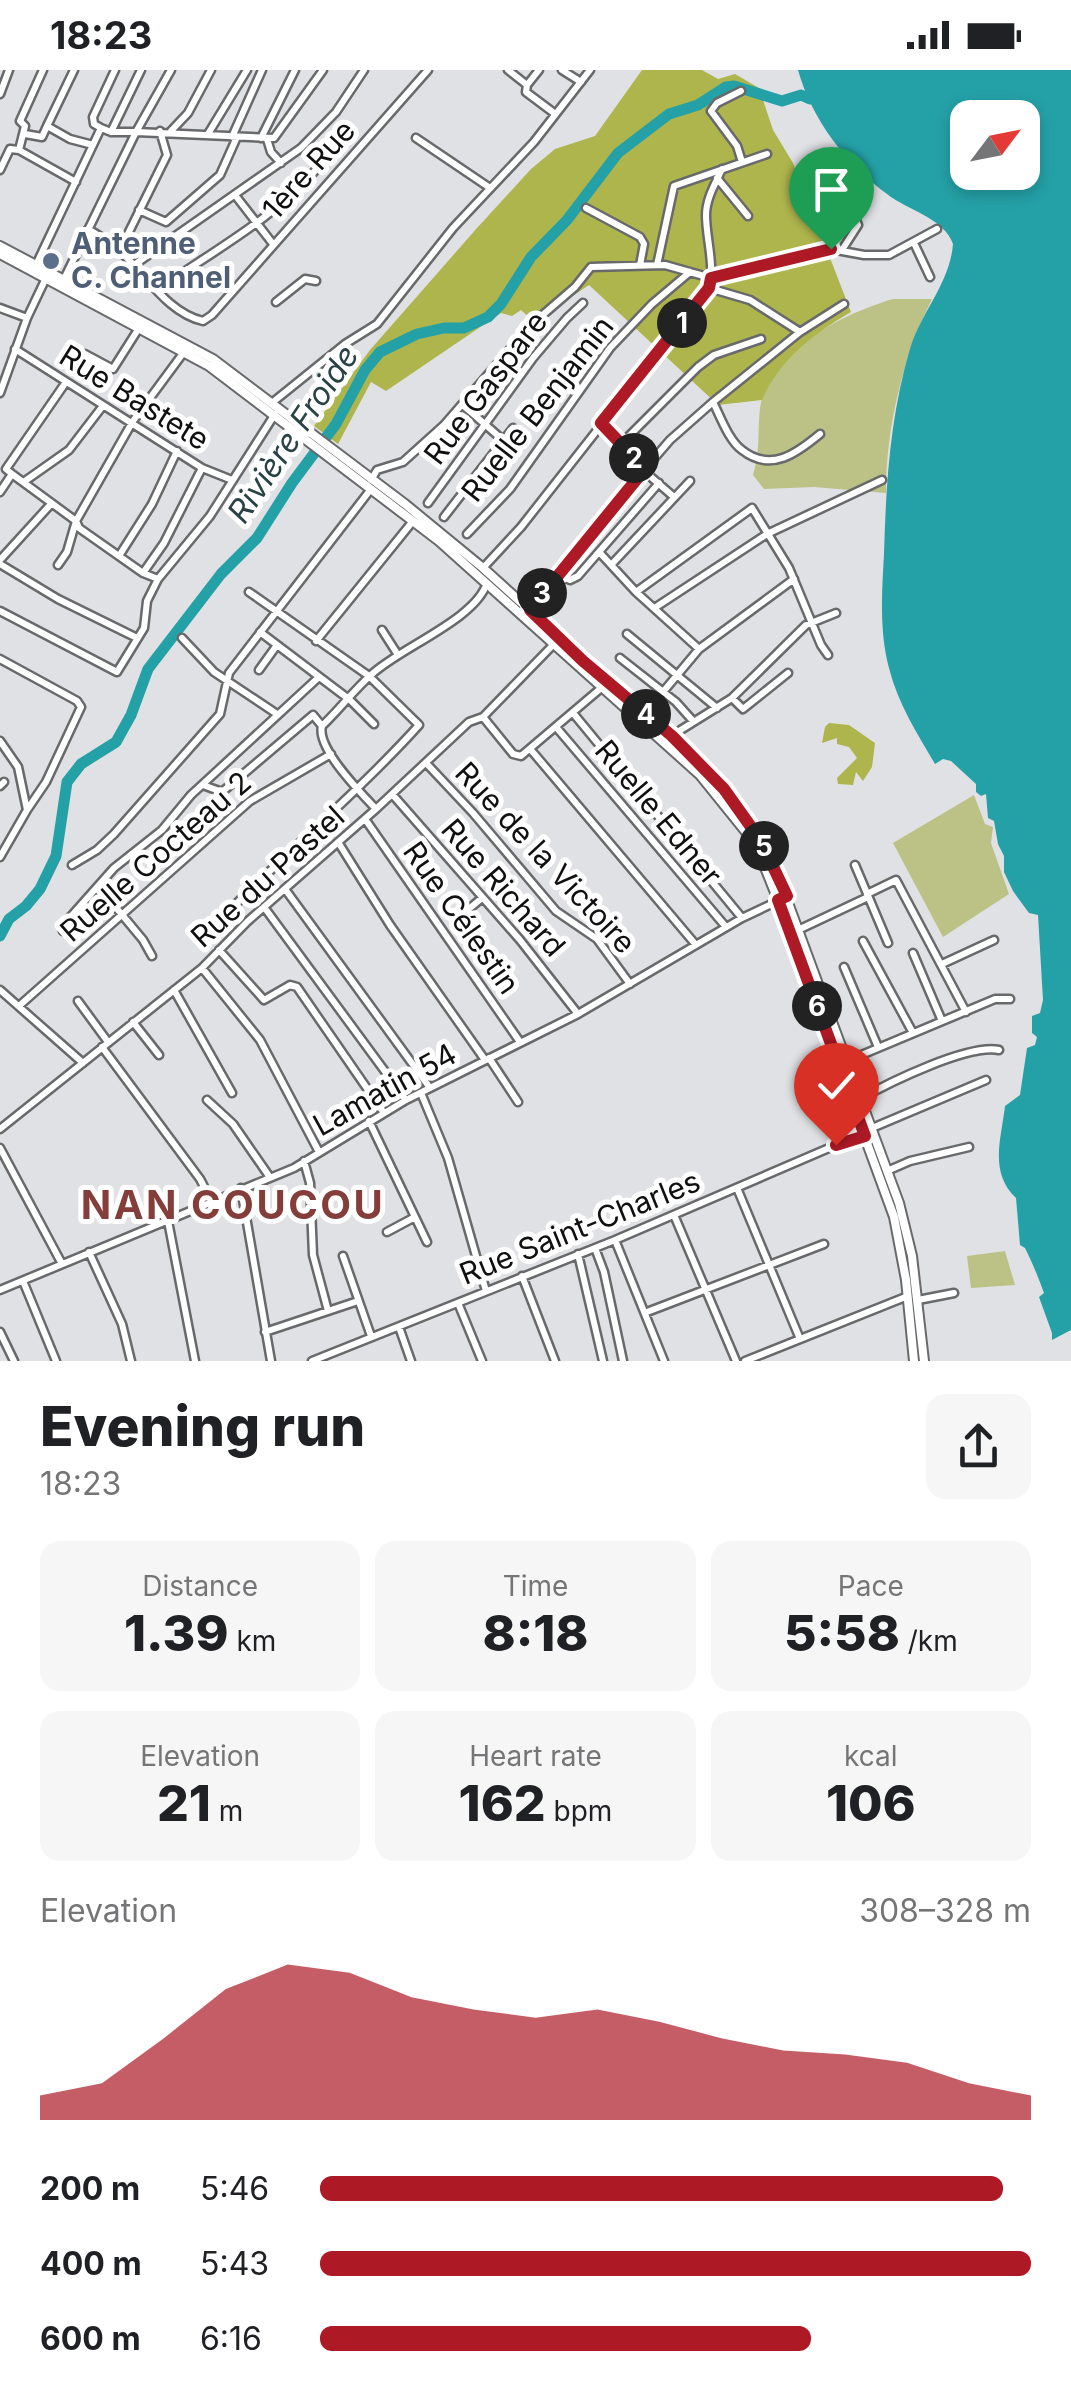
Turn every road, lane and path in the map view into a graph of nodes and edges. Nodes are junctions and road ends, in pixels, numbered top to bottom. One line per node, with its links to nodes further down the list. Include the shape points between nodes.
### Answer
1 (9, 70): 21 (street)
2 (43, 70): 29 (street, via 20,120)
3 (74, 70): 23 (street)
4 (115, 70): 24 (street, via 93,117)
5 (141, 70): 26 (street)
6 (171, 70): 27 (street)
7 (212, 70): 28 (street)
8 (247, 70): 30 (street)
9 (262, 70): 31 (street)
10 (295, 70): 32 (street)
11 (323, 70): 32 (street, via 280,132)
12 (364, 70): 38 (street, via 336,112)
13 (428, 70): 53 (street, 1ère Rue)
14 (508, 70): 19 (street)
15 (539, 70): 19 (street)
16 (562, 70): 18 (street)
17 (590, 70): 18 (street)
18 (581, 82): 22 (street)
19 (527, 85): 22 (street, via 528,94)
20 (741, 92): 37 (street, via 711,111)
21 (0, 94)
22 (554, 114): 43 (street)
23 (47, 126): 29 (street, via 42,136); 34 (street)
24 (101, 128): 26 (street); 34 (street)
25 (160, 131): 27 (street); 28 (street); 46 (street, via 167,155)
26 (111, 132): 27 (street)
27 (136, 132): 50 (street)
28 (170, 132): 30 (street)
29 (25, 134): 35 (street)
30 (208, 134): 31 (street)
31 (234, 137): 32 (street); 46 (street, via 220,175 166,222)
32 (264, 138): 38 (street)
33 (416, 138): 43 (street)
34 (93, 145): 42 (street)
35 (19, 150): 40 (street, via 10,148); 42 (street)
36 (768, 154): 37 (street)
37 (742, 162): 41 (street)
38 (281, 163): 44 (street)
39 (321, 164): 49 (street, via 298,191)
40 (0, 170)
41 (720, 174): 48 (street); 60 (street, via 674,186); 65 (street, via 706,212)
42 (76, 182): 58 (street)
43 (490, 188): 85 (street, via 378,324)
44 (235, 195): 49 (street); 59 (street)
45 (586, 208): 61 (street, via 640,237)
46 (139, 210): 55 (street)
47 (852, 210): 56 (street, via 858,225)
48 (748, 216)
49 (256, 221): 53 (street); 69 (street)
50 (88, 229): 55 (street, 1ère Rue); 66 (street)
51 (937, 230): 52 (street)
52 (914, 243): 56 (street, via 890,255); 64 (street)
53 (273, 244): 69 (street, 1ère Rue, via 203,321)
54 (0, 246): 58 (main road)
55 (120, 250): 59 (street, 1ère Rue)
56 (842, 250): 65 (street)
57 (0, 254): 63 (main road)
58 (36, 264): 63 (main road)
59 (134, 265): 69 (street, 1ère Rue)
60 (657, 265): 61 (street); 62 (street)
61 (640, 266): 71 (street, via 591,267)
62 (690, 272): 65 (street); 115 (street, Ruelle Benjamin, via 610,348 510,488)
63 (48, 275): 66 (main road); 75 (street); 77 (main road)
64 (930, 277)
65 (711, 278): 68 (street)
66 (64, 280): 85 (main road, via 213,359)
67 (316, 280): 70 (street, via 304,280)
68 (709, 288): 78 (street, via 750,300); 92 (street)
69 (157, 290)
70 (276, 302)
71 (555, 304): 76 (street); 87 (street)
72 (584, 304): 76 (street, Rue Gaspare)
73 (844, 304): 78 (street)
74 (0, 308): 75 (street)
75 (27, 318): 80 (street)
76 (567, 318): 93 (street, Rue Gaspare)
77 (139, 328): 81 (main road); 82 (street, via 112,369)
78 (800, 332): 86 (street)
79 (760, 339): 97 (street, via 698,366)
80 (16, 349): 83 (street, Rue Bastete); 84 (street)
81 (184, 352): 89 (main road); 90 (street)
82 (84, 354)
83 (66, 382): 88 (street, Rue Bastete); 101 (street, via 6,470)
84 (0, 393)
85 (273, 402): 91 (main road)
86 (712, 402): 95 (street, via 741,450 771,460 798,452); 100 (street)
87 (463, 405): 93 (street); 107 (street, via 411,456 377,470)
88 (102, 406): 90 (street, Rue Bastete); 105 (street, via 69,450)
89 (275, 414): 91 (main road); 102 (street)
90 (133, 421): 98 (street, Rue Bastete); 113 (street)
91 (292, 422): 107 (main road)
92 (601, 423): 97 (street); 122 (street)
93 (485, 424): 96 (street); 110 (street, Rue Gaspare)
94 (514, 428): 96 (street)
95 (820, 434)
96 (504, 440): 112 (street)
97 (621, 444): 100 (street)
98 (178, 451): 99 (street, Rue Bastete); 118 (street)
99 (202, 468): 102 (street, Rue Bastete); 123 (street)
100 (644, 470): 106 (street); 124 (street)
101 (12, 474): 105 (street); 108 (street)
102 (232, 480): 126 (street)
103 (882, 480): 116 (street)
104 (690, 481): 109 (street)
105 (26, 482): 111 (street)
106 (659, 483): 109 (street); 117 (street)
107 (371, 484): 114 (main road); 122 (main road); 133 (street)
108 (0, 492)
109 (674, 498): 120 (street)
110 (428, 503)
111 (51, 504): 113 (street); 119 (street)
112 (444, 517)
113 (76, 521): 118 (street); 121 (street)
114 (414, 521): 127 (main road); 141 (street)
115 (467, 534)
116 (767, 534): 125 (street); 129 (street, via 752,508); 130 (street)
117 (600, 554): 120 (street); 124 (street, via 573,579)
118 (120, 556): 123 (street)
119 (0, 562): 139 (street)
120 (612, 564): 129 (street)
121 (58, 565)
122 (483, 568): 131 (main road)
123 (143, 573): 126 (street)
124 (558, 574): 131 (street)
125 (794, 579): 135 (street); 144 (street)
126 (158, 580): 139 (street)
127 (487, 584): 143 (main road); 145 (street, via 455,619)
128 (249, 592): 133 (street)
129 (636, 592): 130 (street)
130 (656, 607): 144 (street)
131 (530, 610): 167 (main road)
132 (0, 611): 139 (street, via 117,672)
133 (276, 612): 137 (street); 141 (street)
134 (836, 612): 135 (street)
135 (812, 622): 146 (street); 157 (street)
136 (382, 630): 145 (street)
137 (260, 632): 142 (street); 154 (street)
138 (627, 634): 153 (street)
139 (137, 638)
140 (182, 638): 154 (street)
141 (316, 640): 152 (street)
142 (277, 645): 149 (street); 151 (street)
143 (553, 645): 155 (main road); 162 (street, Rue du Pastel)
144 (699, 649): 153 (street)
145 (398, 655): 152 (street)
146 (828, 656)
147 (620, 658): 156 (street)
148 (0, 659): 176 (street, via 81,706)
149 (260, 670)
150 (788, 673): 157 (street, via 743,709)
151 (319, 676): 158 (street); 161 (street)
152 (369, 676): 158 (street); 173 (street, via 420,725)
153 (678, 676): 156 (street); 159 (street)
154 (227, 680): 161 (street); 180 (street, via 220,714 208,730 114,834)
155 (600, 689): 160 (street); 186 (main road, via 728,806)
156 (664, 692): 163 (street)
157 (732, 698): 159 (street)
158 (350, 700): 164 (street); 165 (street)
159 (717, 708): 163 (street)
160 (573, 712): 166 (street); 191 (street)
161 (277, 714): 172 (street)
162 (483, 718): 169 (street, via 513,754); 171 (street, Rue du Pastel, via 469,722)
163 (693, 722): 167 (street)
164 (374, 724)
165 (322, 726): 170 (street); 172 (street, via 313,714 222,792)
166 (556, 727): 169 (street); 192 (street, Ruelle Edner)
167 (672, 736): 186 (main road, via 743,813)
168 (0, 741): 176 (street, via 18,767)
169 (530, 750): 198 (street)
170 (331, 754): 173 (street); 189 (street, Ruelle Cocteau 2, via 250,801)
171 (426, 763): 174 (street, Rue du Pastel); 205 (street, Rue de la Victoire, via 556,911 597,938)
172 (203, 785): 182 (street)
173 (358, 789): 175 (street); 187 (street)
174 (392, 794): 175 (street, Rue du Pastel); 185 (street, Rue Richard)
175 (376, 809): 177 (street, Rue du Pastel)
176 (27, 810): 179 (street)
177 (364, 819): 178 (street, Rue du Pastel); 216 (street, Rue Célestin)
178 (338, 842): 183 (street, Rue du Pastel); 221 (street)
179 (0, 857)
180 (72, 865)
181 (855, 865): 184 (street)
182 (99, 887): 189 (street); 194 (street)
183 (285, 889): 188 (street, Rue du Pastel); 225 (street)
184 (868, 895): 193 (street); 197 (street); 202 (street, via 896,880)
185 (482, 898): 190 (street); 212 (street, Rue Richard)
186 (782, 898): 191 (street, Lamatin 54); 193 (main road); 235 (main road)
187 (235, 905)
188 (264, 907): 199 (street, Rue du Pastel); 230 (street)
189 (122, 914): 201 (street); 210 (street, Ruelle Cocteau 2)
190 (464, 914)
191 (742, 918): 192 (street, Lamatin 54)
192 (726, 928): 198 (street, Lamatin 54)
193 (798, 930): 222 (main road)
194 (63, 931)
195 (863, 940): 215 (street)
196 (994, 940): 202 (street)
197 (888, 943)
198 (696, 945): 205 (street, Lamatin 54)
199 (219, 950): 204 (street, Rue du Pastel); 232 (street, via 264,1000 296,987)
200 (913, 953): 213 (street)
201 (152, 956)
202 (942, 964): 211 (street)
203 (844, 966): 218 (street)
204 (202, 968): 207 (street, Rue du Pastel); 238 (street, via 260,1040)
205 (630, 984): 212 (street, Lamatin 54)
206 (0, 990): 210 (street)
207 (174, 990): 214 (street, Rue du Pastel); 226 (street)
208 (1010, 1000): 211 (street)
209 (78, 1001): 217 (street)
210 (19, 1006): 223 (street)
211 (966, 1012): 213 (street)
212 (578, 1014): 216 (street, Lamatin 54)
213 (942, 1021): 215 (street)
214 (133, 1022): 217 (street, Rue du Pastel); 220 (street)
215 (912, 1033): 218 (street)
216 (520, 1042): 221 (street, Lamatin 54)
217 (105, 1045): 223 (street, Rue du Pastel); 244 (street)
218 (878, 1047): 222 (street)
219 (999, 1050): 228 (street, via 970,1053)
220 (159, 1055)
221 (487, 1059): 225 (street, Lamatin 54); 231 (street)
222 (847, 1061): 228 (main road)
223 (83, 1063): 234 (street, Rue du Pastel)
224 (986, 1080): 235 (street, Rue Saint-Charles)
225 (430, 1088): 227 (street, Lamatin 54)
226 (232, 1093)
227 (421, 1094): 230 (street, Lamatin 54); 262 (street, via 448,1158)
228 (860, 1098): 235 (main road)
229 (207, 1100): 241 (street)
230 (406, 1100): 232 (street, Lamatin 54)
231 (518, 1102)
232 (384, 1113): 233 (street, Lamatin 54)
233 (369, 1122): 238 (street, Lamatin 54); 246 (street)
234 (0, 1129)
235 (869, 1132): 240 (main road); 243 (street, Rue Saint-Charles); 264 (main road)
236 (970, 1146): 240 (street)
237 (0, 1148): 257 (street)
238 (319, 1152): 239 (street, Lamatin 54)
239 (304, 1162): 241 (street, Lamatin 54); 267 (street, via 313,1255)
240 (887, 1171): 264 (main road, via 907,1231)
241 (269, 1176): 242 (street, Lamatin 54)
242 (241, 1188): 244 (street, Lamatin 54); 271 (street)
243 (737, 1188): 245 (street, Rue Saint-Charles); 256 (street)
244 (212, 1202): 247 (street, Lamatin 54)
245 (674, 1215): 249 (street, Rue Saint-Charles); 260 (street)
246 (415, 1218): 248 (street); 250 (street)
247 (168, 1221): 253 (street, Lamatin 54); 280 (street)
248 (386, 1232)
249 (614, 1240): 252 (street, Rue Saint-Charles); 268 (street)
250 (427, 1242)
251 (824, 1244): 256 (street)
252 (595, 1248): 254 (street, Rue Saint-Charles); 287 (street)
253 (89, 1252): 257 (street, Lamatin 54); 279 (street)
254 (578, 1254): 258 (street, Rue Saint-Charles); 286 (street)
255 (343, 1256): 265 (street)
256 (770, 1263): 260 (street); 273 (street)
257 (62, 1264): 259 (street, Lamatin 54)
258 (522, 1276): 262 (street, Rue Saint-Charles); 285 (street)
259 (22, 1281): 261 (street, Lamatin 54); 278 (street)
260 (706, 1288): 268 (street); 289 (street)
261 (0, 1290)
262 (486, 1291): 266 (street, Rue Saint-Charles)
263 (954, 1293): 264 (street)
264 (913, 1298): 273 (street); 276 (main road); 292 (main road)
265 (358, 1301): 267 (street); 272 (street)
266 (458, 1302): 269 (street, Rue Saint-Charles); 284 (street)
267 (328, 1311): 271 (street)
268 (647, 1312): 288 (street)
269 (399, 1326): 272 (street, Rue Saint-Charles); 283 (street)
270 (0, 1332): 277 (street)
271 (265, 1332): 281 (street)
272 (370, 1336): 275 (street, Rue Saint-Charles)
273 (800, 1339): 274 (street)
274 (768, 1352): 290 (street); 291 (street)
275 (333, 1357): 282 (street, Rue Saint-Charles)
276 (911, 1360)
277 (14, 1361)
278 (56, 1361)
279 (131, 1361)
280 (195, 1361)
281 (271, 1361)
282 (312, 1361)
283 (411, 1361)
284 (482, 1361)
285 (556, 1361)
286 (603, 1361)
287 (622, 1361)
288 (664, 1361)
289 (736, 1361)
290 (744, 1361)
291 (772, 1361)
292 (924, 1361)

